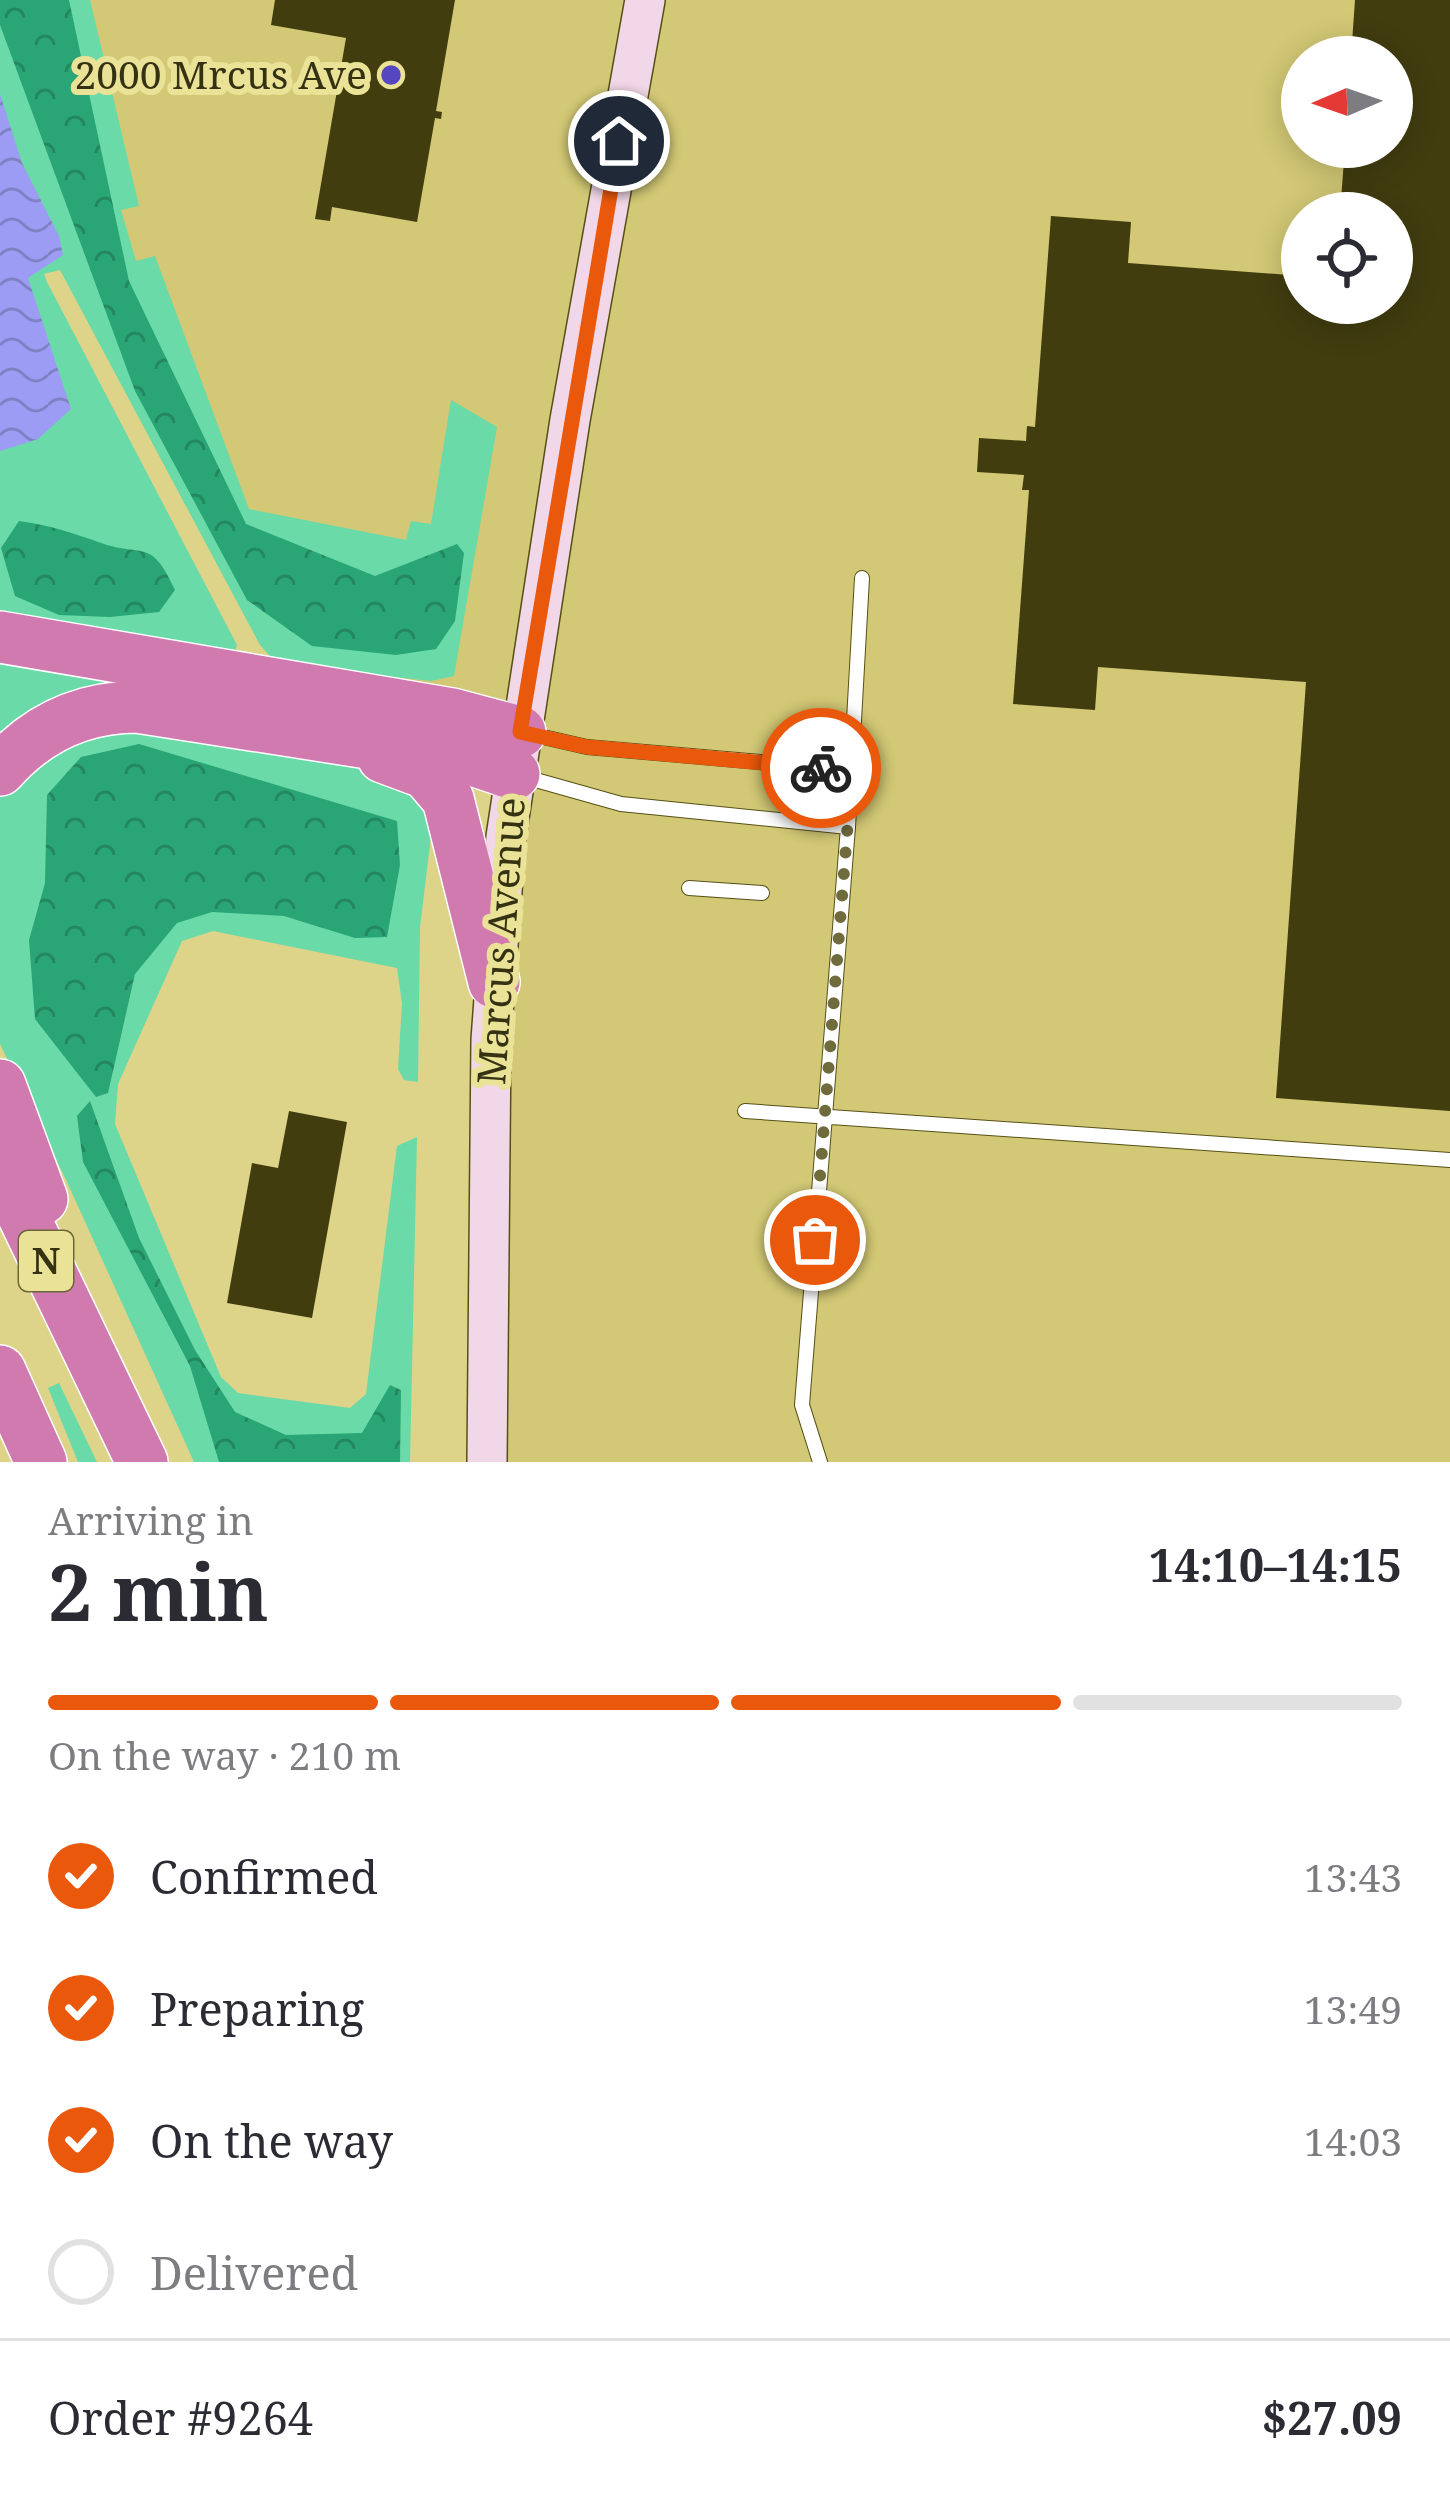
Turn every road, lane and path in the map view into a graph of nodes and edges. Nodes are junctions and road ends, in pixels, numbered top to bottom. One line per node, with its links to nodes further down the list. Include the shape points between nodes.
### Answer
1 (645, 0): 5 (main road, Marcus Avenue)
2 (862, 578): 7 (lane)
3 (0, 637): 5 (highway, via 429,710)
4 (331, 739): 5 (highway, via 470,759); 6 (highway, via 119,707 46,730); 11 (highway, via 416,767 442,788)
5 (517, 753): 7 (lane, via 587,747); 8 (lane, via 620,804); 11 (main road, Marcus Avenue)
6 (0, 770)
7 (852, 770): 8 (lane)
8 (848, 827): 14 (lane)
9 (689, 888): 10 (lane)
10 (762, 893)
11 (494, 982): 23 (main road, Marcus Avenue)
12 (0, 1084): 17 (highway)
13 (745, 1111): 14 (lane)
14 (825, 1117): 15 (lane); 24 (lane, via 802,1405)
15 (1450, 1160)
16 (0, 1167): 17 (highway, N)
17 (91, 1354): 22 (highway, N)
18 (0, 1371): 21 (highway)
19 (0, 1447): 20 (highway)
20 (7, 1462)
21 (41, 1462)
22 (142, 1462)
23 (487, 1462)
24 (820, 1462)

